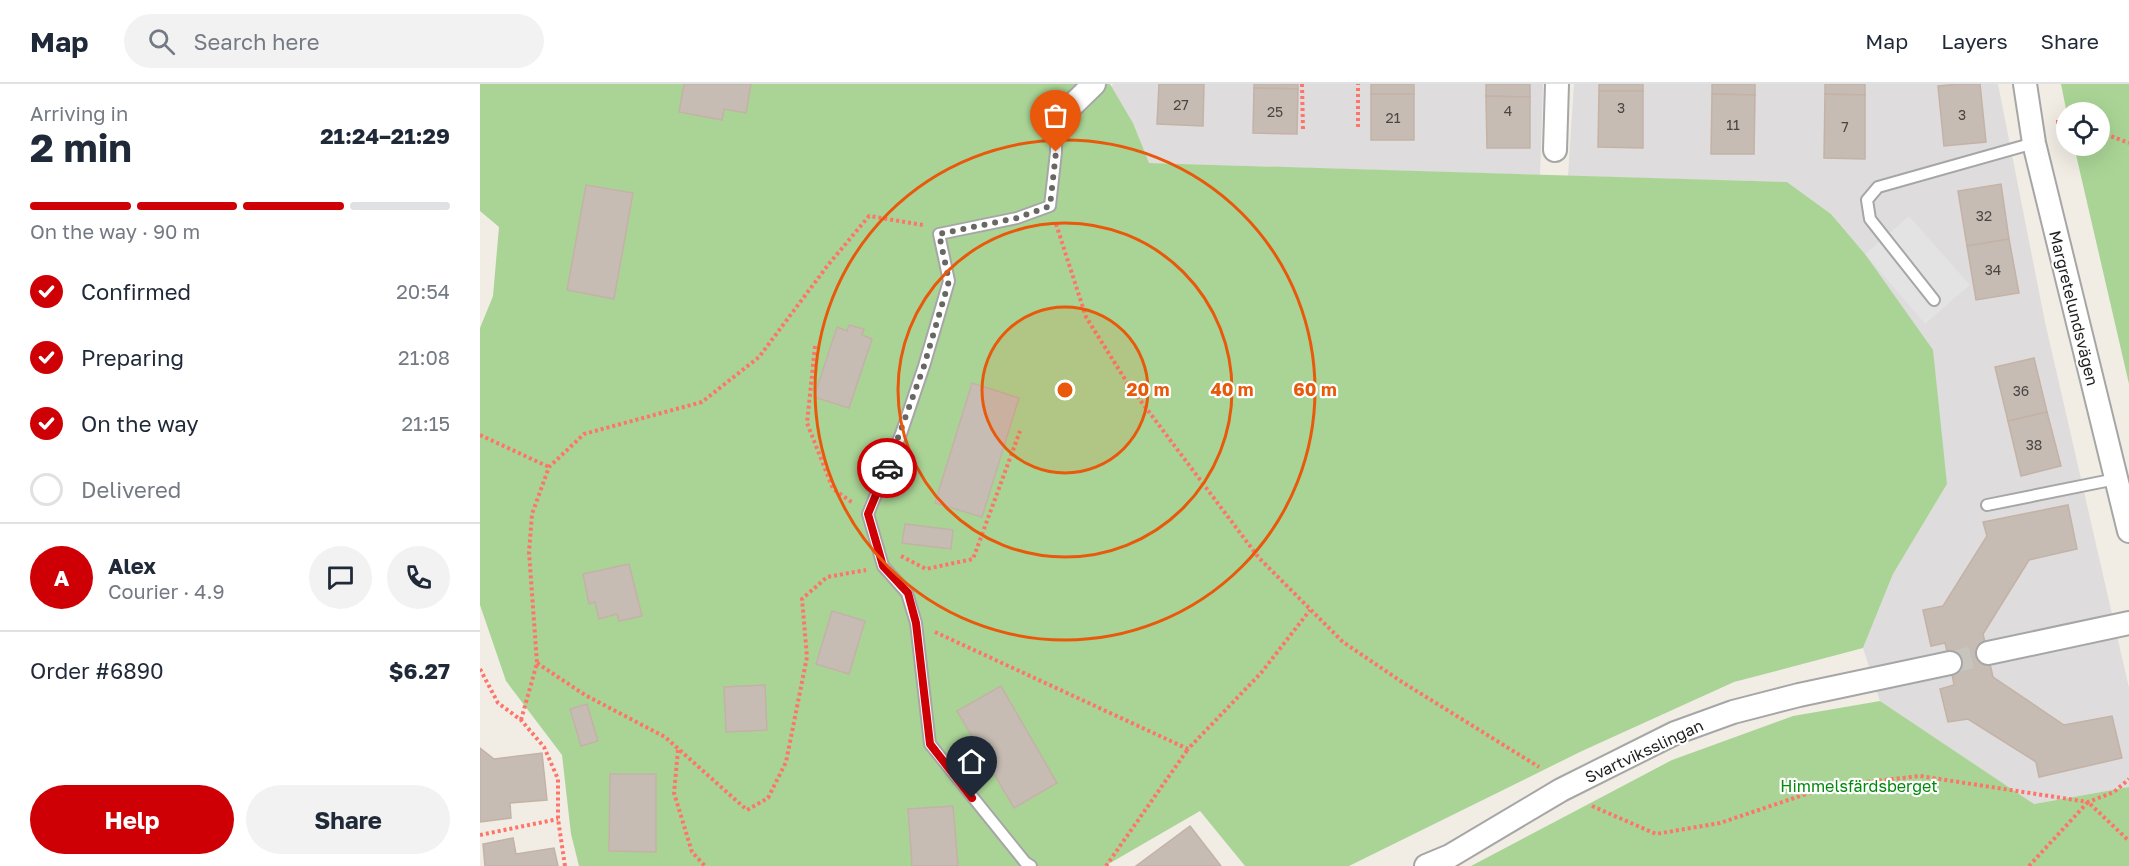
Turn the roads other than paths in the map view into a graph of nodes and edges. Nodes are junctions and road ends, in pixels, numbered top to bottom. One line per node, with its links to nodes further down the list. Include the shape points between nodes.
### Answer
1 (1094, 84): 4 (street)
2 (1557, 84): 6 (street)
3 (2025, 84): 5 (street, Margretelundsvägen)
4 (1056, 122): 14 (lane, via 1050,206 1017,218 939,234 949,281 901,434 868,514 883,566 908,593 916,623 930,744)
5 (2034, 143): 7 (lane, via 1878,187 1867,200 1870,219); 8 (street, Margretelundsvägen)
6 (1555, 150)
7 (1934, 300)
8 (2116, 479): 9 (lane); 10 (street, Margretelundsvägen)
9 (1987, 505)
10 (2129, 531)
11 (2129, 622): 12 (street)
12 (1988, 653)
13 (1950, 663): 15 (street, Svartviksslingan, via 1799,695 1733,712 1675,733 1561,790 1450,856)
14 (1027, 865)
15 (1426, 866)

